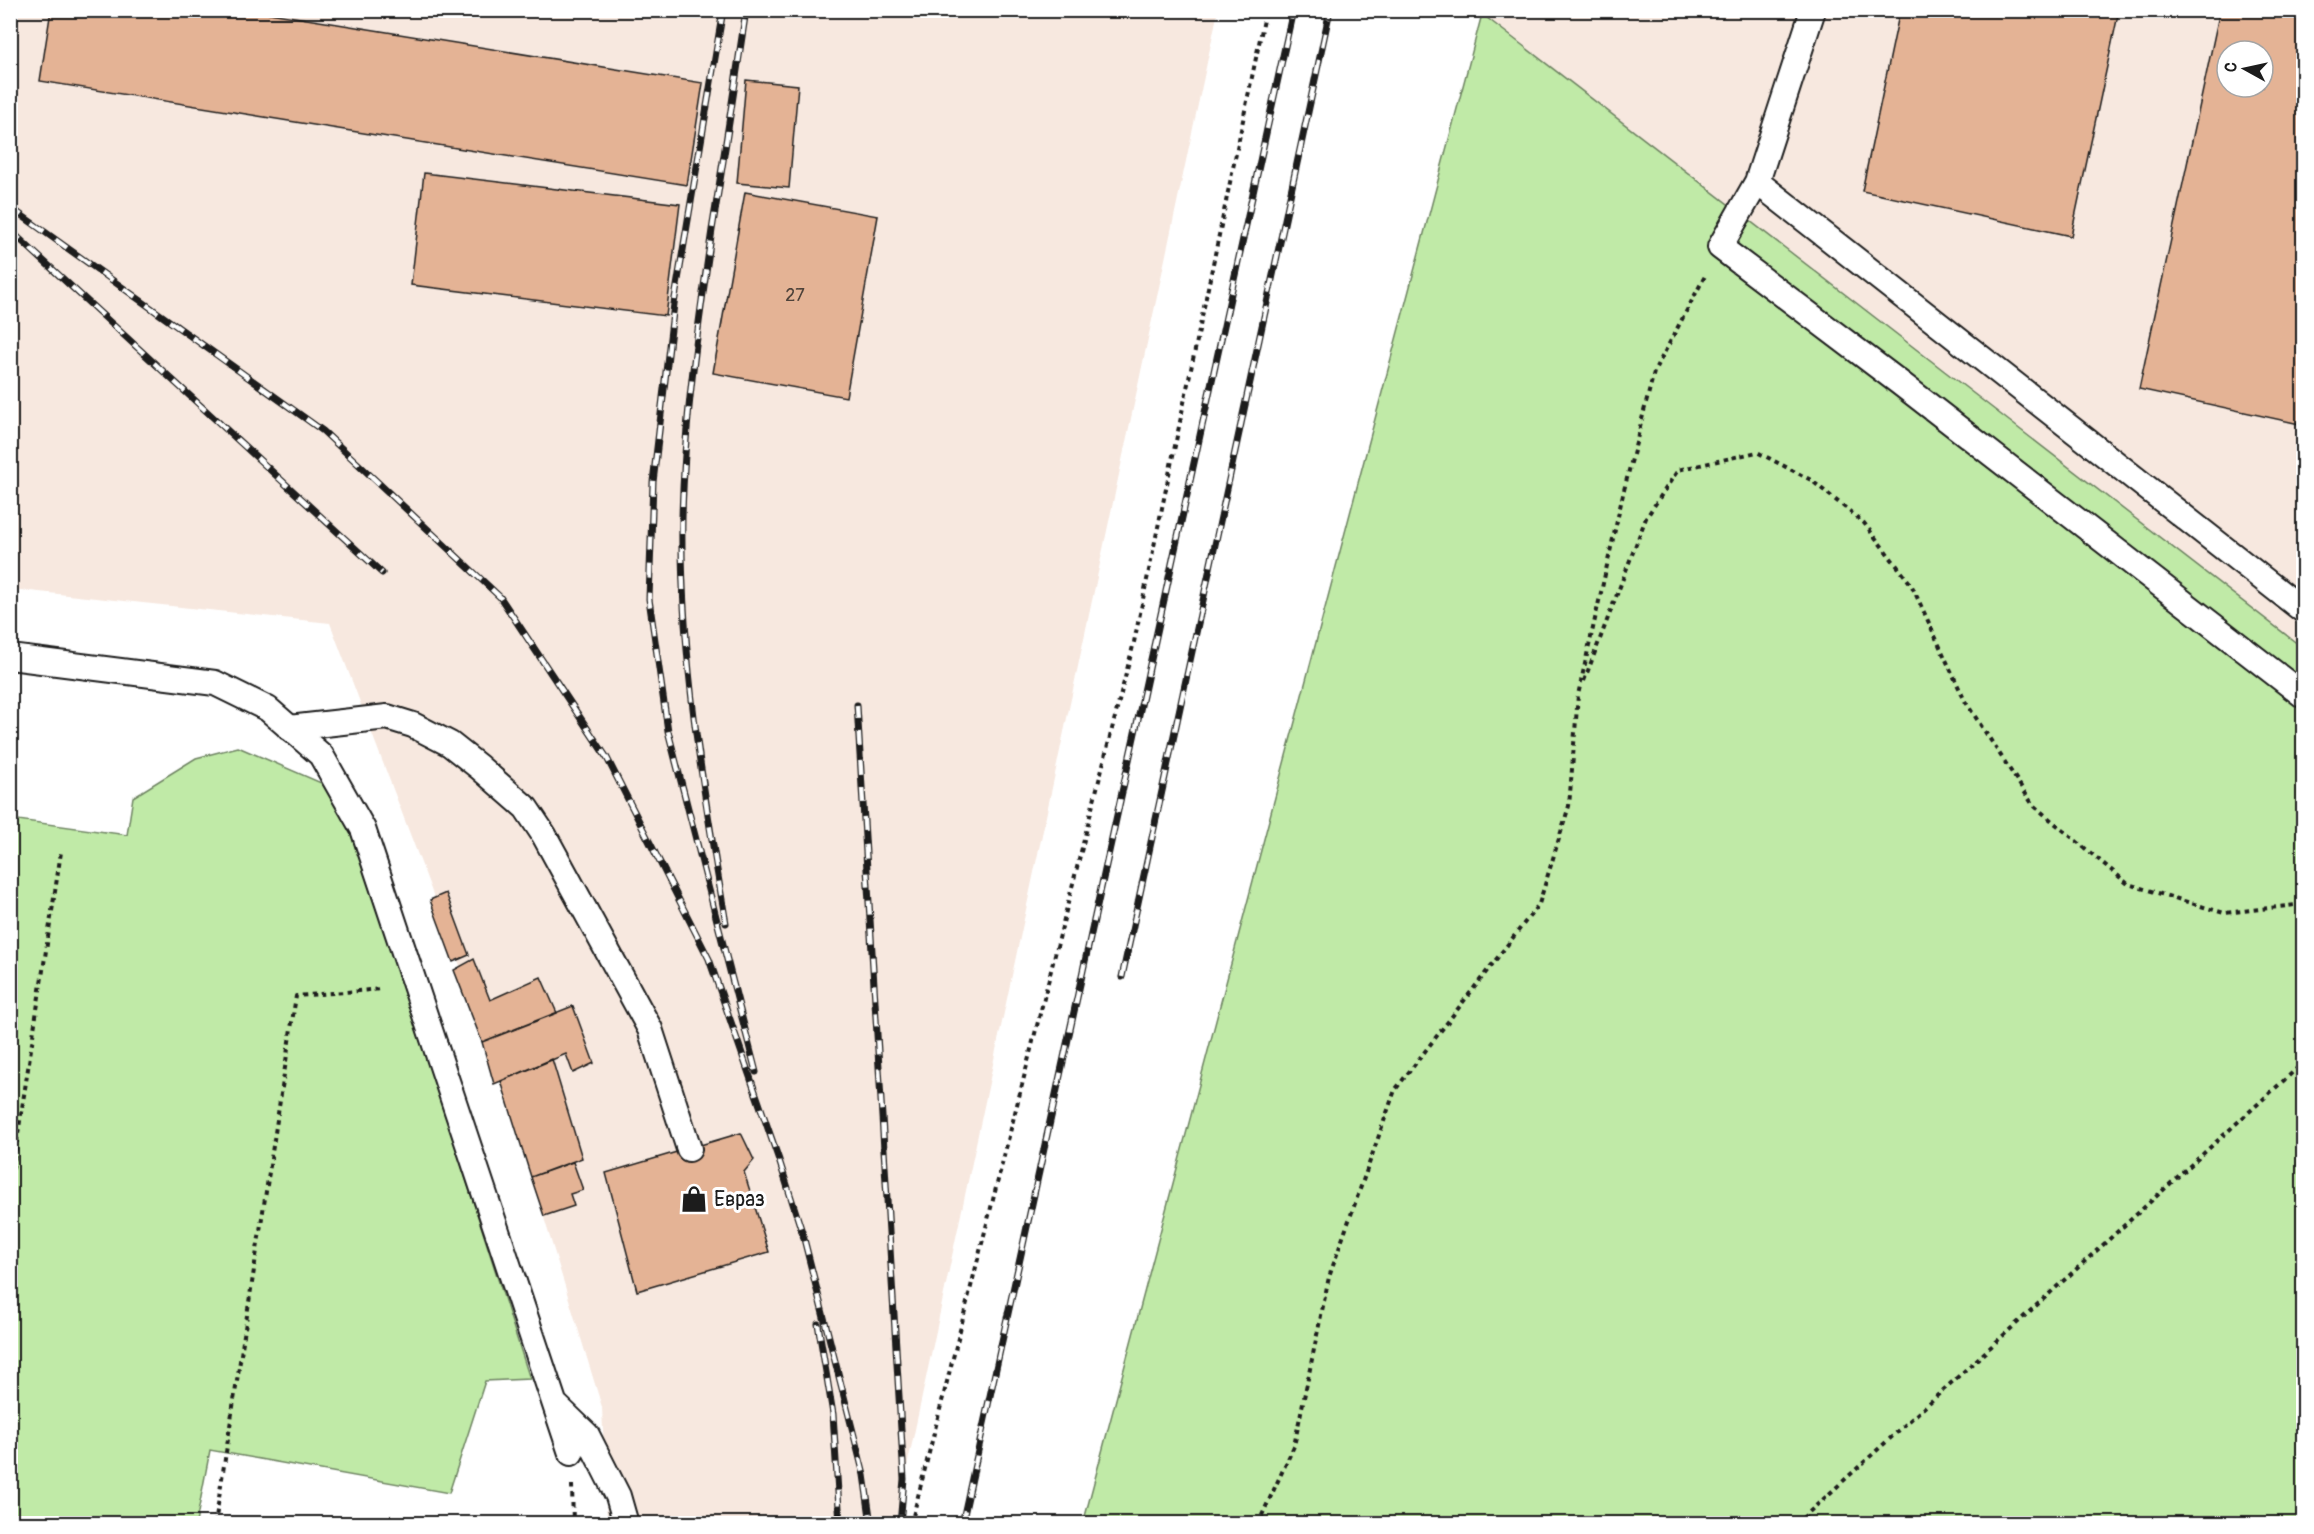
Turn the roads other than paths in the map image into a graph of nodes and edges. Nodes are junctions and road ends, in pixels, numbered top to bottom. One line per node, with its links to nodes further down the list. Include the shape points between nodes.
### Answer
1 (1813, 10): 2 (lane)
2 (1757, 182): 3 (lane); 5 (lane, via 1720,248)
3 (2304, 611)
4 (10, 657): 6 (lane, via 215,683 268,709)
5 (2304, 696)
6 (289, 728): 7 (lane, via 387,717 413,725 450,744 526,808 650,1029); 8 (lane, via 321,754 363,829)
7 (689, 1149)
8 (553, 1402): 9 (lane); 10 (lane, via 587,1436 618,1496)
9 (571, 1454)
10 (626, 1524)

